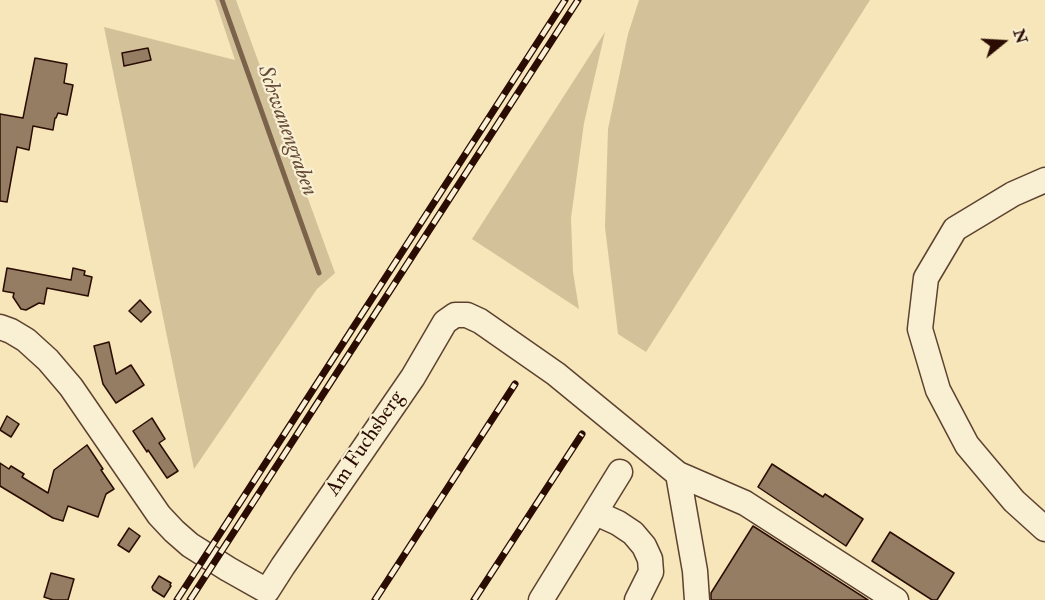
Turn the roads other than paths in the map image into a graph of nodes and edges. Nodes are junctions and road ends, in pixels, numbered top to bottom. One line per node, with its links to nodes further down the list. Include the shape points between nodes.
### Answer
1 (1045, 180): 6 (street, via 955,230 926,278 920,329 938,390 968,445 1014,501)
2 (0, 327): 4 (street, Am Fuchsberg, via 26,340 48,360 174,531 190,545 267,591 413,376 445,322 455,315 480,321 556,374)
3 (620, 472): 5 (street)
4 (678, 474): 7 (street); 10 (street, via 745,503)
5 (596, 513): 8 (street); 9 (street, via 633,533 644,546 651,572)
6 (1045, 529)
7 (697, 599)
8 (542, 600)
9 (637, 600)
10 (896, 600)

